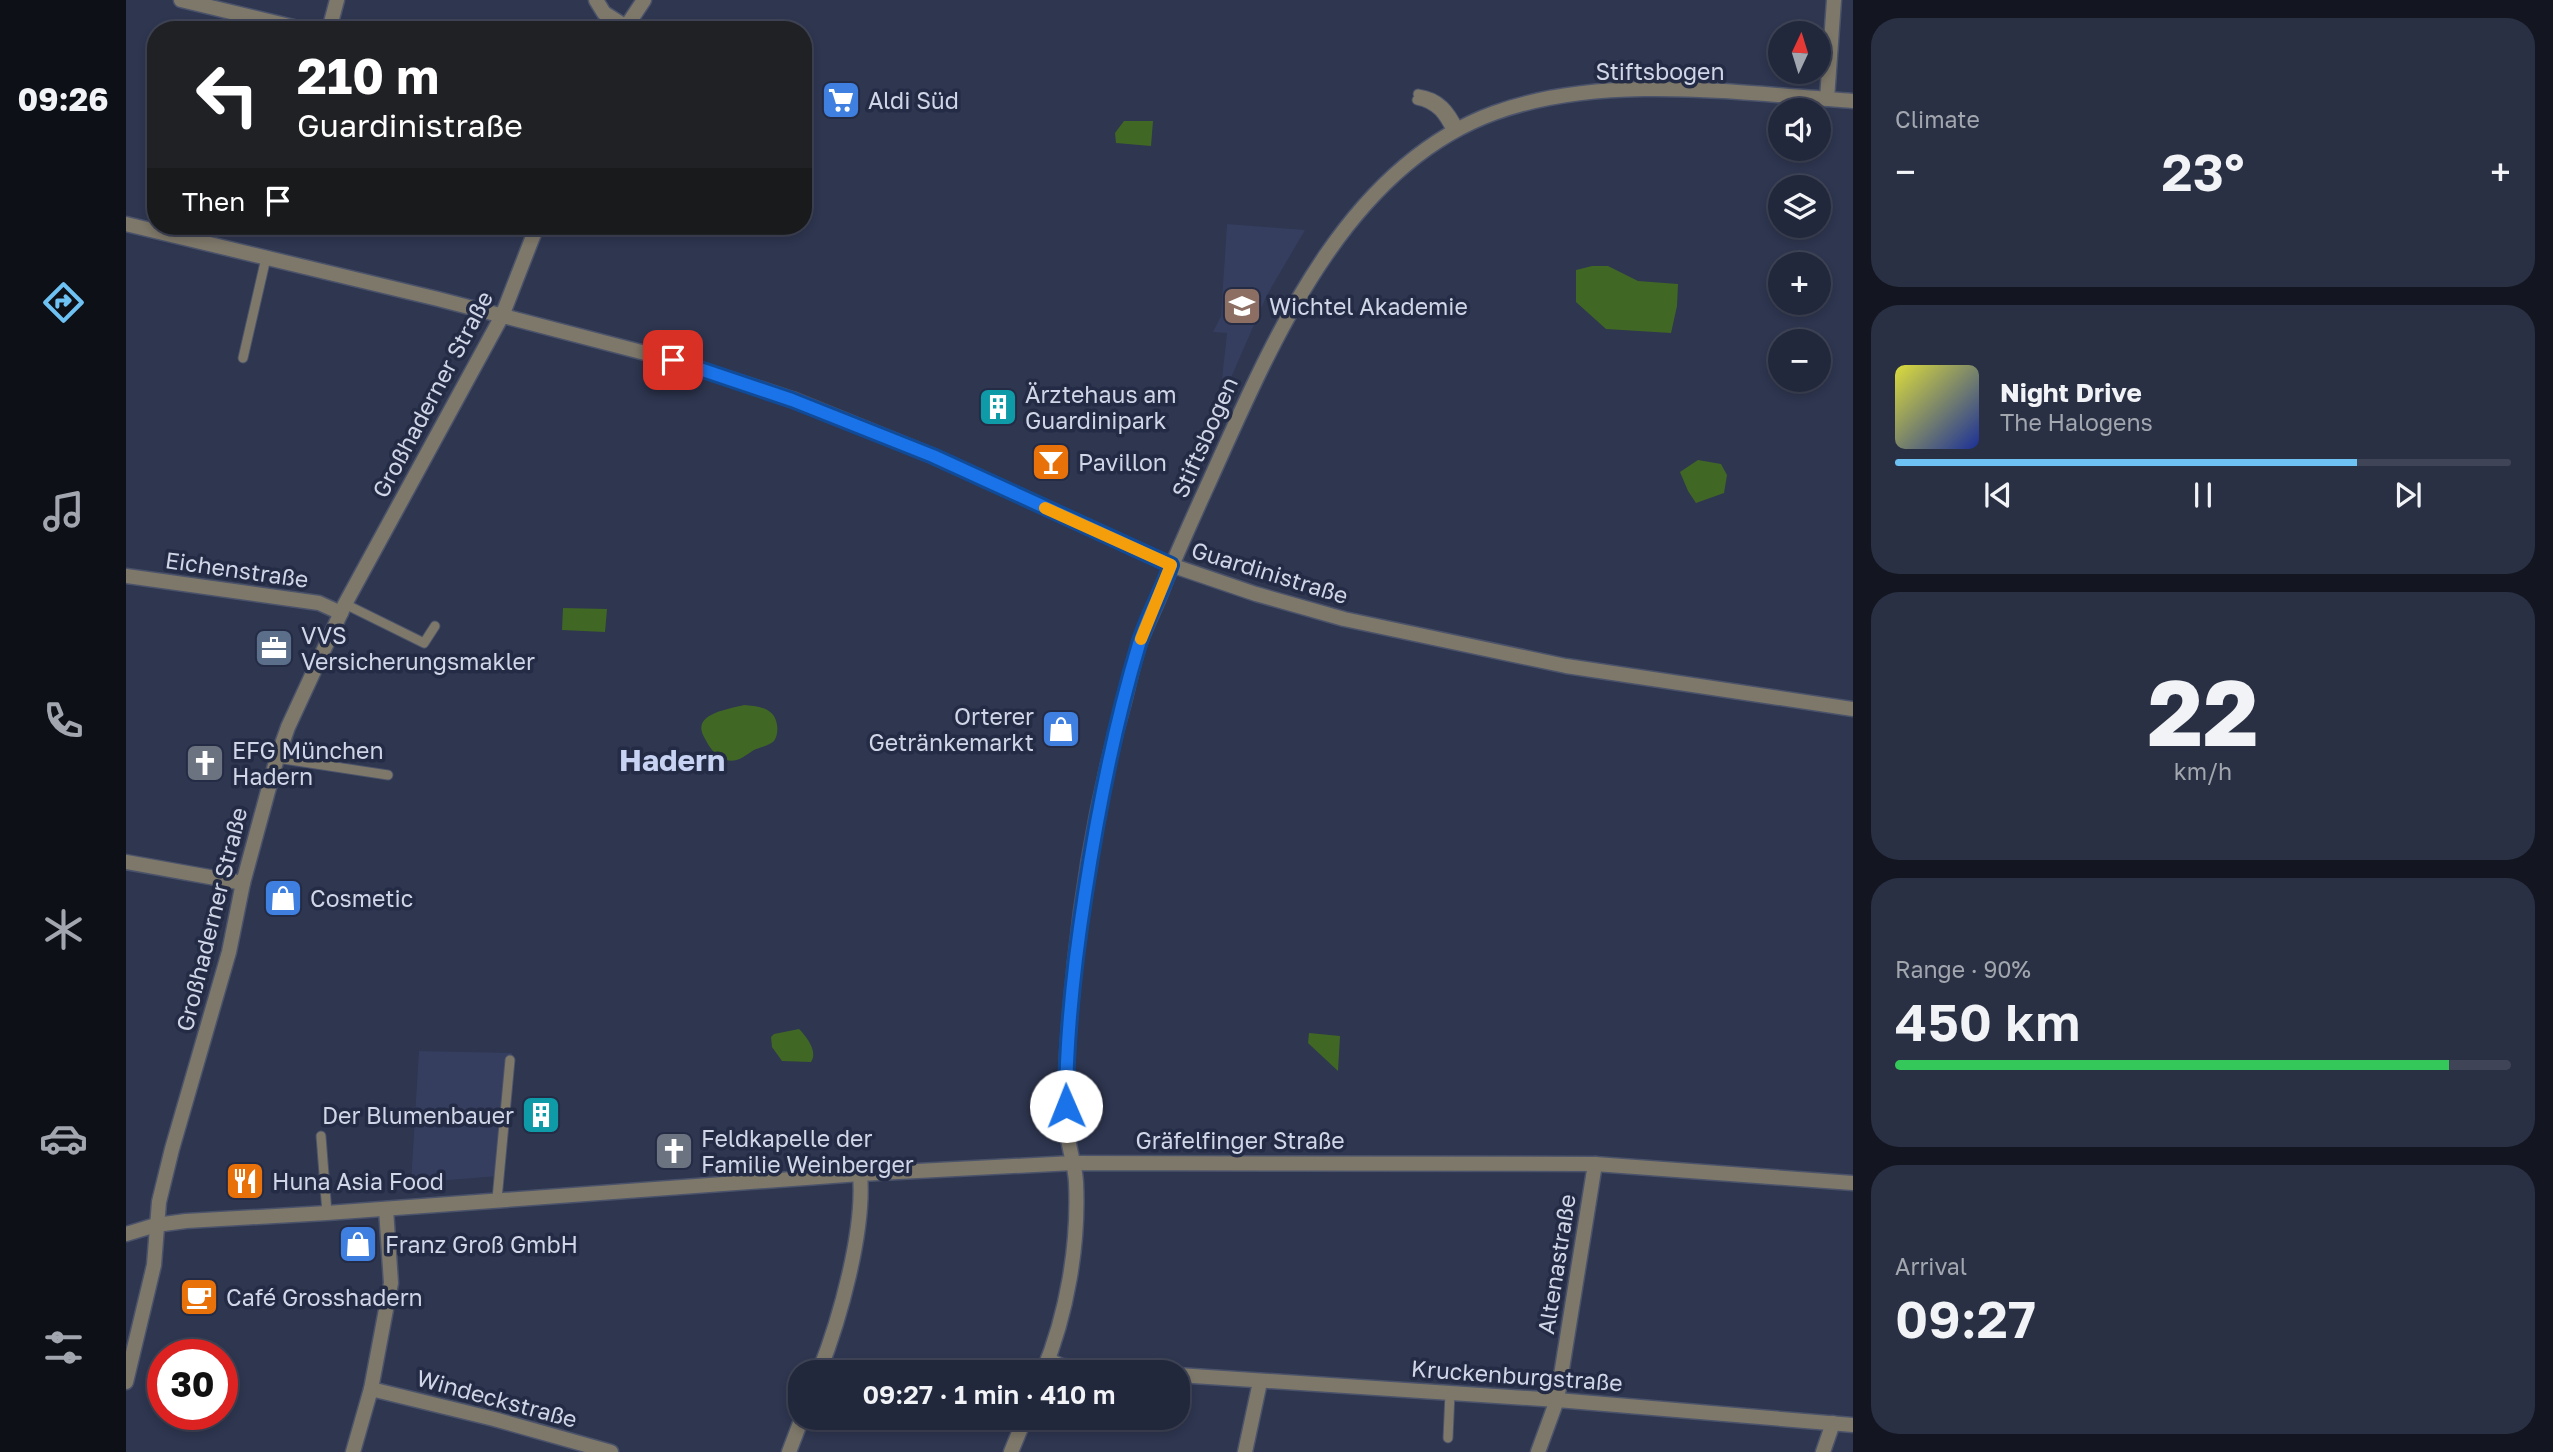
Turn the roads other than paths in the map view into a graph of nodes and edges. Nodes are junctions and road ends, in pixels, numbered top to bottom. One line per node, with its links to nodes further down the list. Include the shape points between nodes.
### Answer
1 (181, 0): 6 (street)
2 (337, 0): 7 (street)
3 (596, 0): 8 (street)
4 (644, 0): 9 (street)
5 (1834, 0): 12 (street)
6 (268, 21)
7 (332, 21)
8 (615, 21)
9 (630, 21)
10 (1418, 97): 15 (lane, via 1439,110)
11 (1812, 98): 15 (street, Stiftsbogen, via 1676,89 1607,91 1493,113)
12 (1827, 98)
13 (1831, 99): 14 (street, Stiftsbogen)
14 (1853, 101)
15 (1456, 131): 23 (street, Stiftsbogen, via 1384,185 1315,269 1254,382)
16 (126, 224): 17 (street, Guardinistraße)
17 (147, 229)
18 (171, 235): 20 (street, Guardinistraße)
19 (534, 235): 21 (street, Großhaderner Straße)
20 (266, 258): 21 (street, Guardinistraße); 22 (lane)
21 (502, 316): 23 (street, Guardinistraße, via 673,360 792,400 933,456); 25 (street, Großhaderner Straße)
22 (243, 358)
23 (1171, 565): 27 (street, Guardinistraße, via 1256,594 1398,632 1575,668); 34 (street, Stiftsbogen, via 1140,642 1099,801 1077,944 1066,1070 1067,1130)
24 (126, 576): 25 (street, Eichenstraße)
25 (343, 608): 26 (lane, via 424,643); 28 (street, Großhaderner Straße)
26 (435, 625)
27 (1853, 709)
28 (276, 758): 29 (lane); 31 (street, Großhaderner Straße)
29 (388, 775)
30 (126, 862): 31 (street)
31 (243, 883): 41 (street, Großhaderner Straße)
32 (510, 1060): 38 (lane)
33 (321, 1136): 40 (lane)
34 (1073, 1163): 35 (street, Gräfelfinger Straße); 36 (street, Gräfelfinger Straße); 44 (street, Stiftsbogen, via 1074,1250)
35 (1595, 1164): 37 (street, Gräfelfinger Straße); 50 (street, Altenastraße)
36 (860, 1174): 38 (street, Gräfelfinger Straße); 43 (street, via 862,1199 850,1266)
37 (1853, 1182)
38 (498, 1199): 39 (street, Gräfelfinger Straße)
39 (386, 1209): 40 (street, Gräfelfinger Straße); 48 (street, via 391,1283)
40 (327, 1213): 41 (street, Gräfelfinger Straße)
41 (156, 1225): 42 (street, Gräfelfinger Straße); 46 (street, Großhaderner Straße, via 155,1265)
42 (126, 1234)
43 (824, 1360)
44 (1048, 1360)
45 (1190, 1376): 47 (street, Kruckenburgstraße)
46 (126, 1382)
47 (1260, 1382): 49 (street, Kruckenburgstraße); 60 (street)
48 (371, 1389): 56 (street); 57 (street, Windeckstraße)
49 (1450, 1393): 50 (street, Kruckenburgstraße); 55 (lane)
50 (1556, 1399): 51 (street, Kruckenburgstraße); 61 (street, Altenastraße)
51 (1833, 1423): 52 (street, Kruckenburgstraße); 62 (street)
52 (1853, 1425)
53 (797, 1430): 58 (street)
54 (1020, 1430): 59 (street)
55 (1448, 1438)
56 (354, 1452)
57 (611, 1452)
58 (789, 1452)
59 (1011, 1452)
60 (1245, 1452)
61 (1538, 1452)
62 (1823, 1452)

